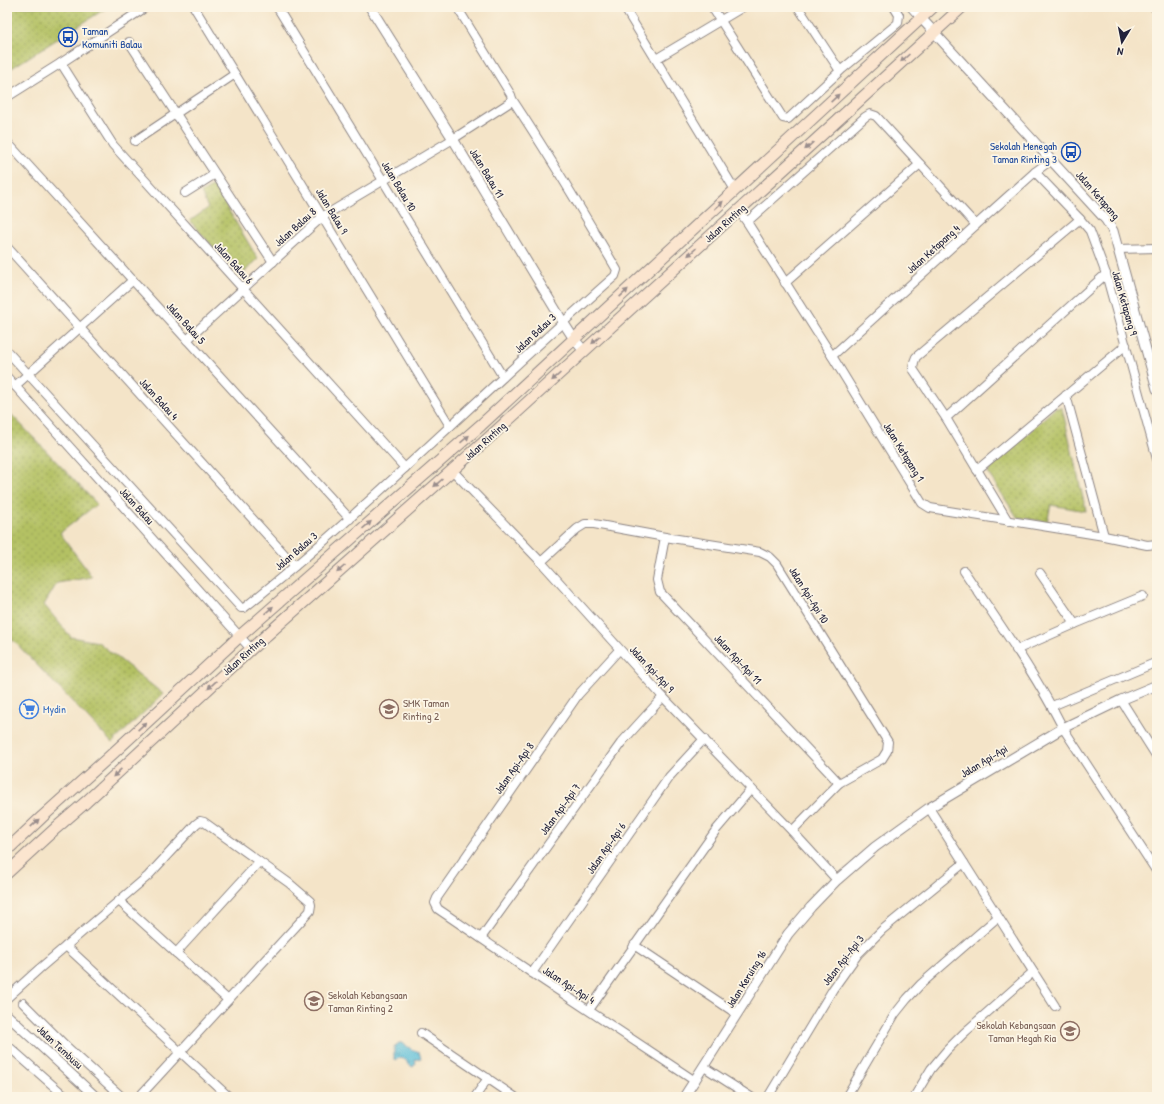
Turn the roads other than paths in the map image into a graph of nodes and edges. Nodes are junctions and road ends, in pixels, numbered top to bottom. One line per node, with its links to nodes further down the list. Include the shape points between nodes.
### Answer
1 (146, 7): 21 (street)
2 (194, 7): 23 (street, Jalan Balau 9)
3 (277, 7): 34 (street, Jalan Balau 10)
4 (370, 7): 27 (street, Jalan Balau 11)
5 (457, 7): 25 (street)
6 (624, 7): 20 (street)
7 (712, 7): 17 (street)
8 (743, 7): 17 (street)
9 (798, 7): 22 (street)
10 (894, 7): 22 (street, via 899,15 898,23)
11 (911, 7): 16 (street)
12 (933, 7): 16 (main road, Jalan Rinting)
13 (962, 7): 18 (main road, Jalan Rinting)
14 (1154, 7): 15 (street)
15 (1157, 10)
16 (921, 18): 18 (street, Jalan Ketapang); 35 (main road, Jalan Rinting, one-way to 16)
17 (720, 21): 20 (street); 22 (street, via 783,118 788,120)
18 (934, 32): 30 (street, Jalan Ketapang); 37 (main road, Jalan Rinting, one-way to 37)
19 (129, 42): 26 (street)
20 (656, 59): 35 (street)
21 (61, 63): 24 (street); 49 (street, Jalan Balau 6, via 113,145)
22 (840, 71)
23 (235, 74): 26 (street); 38 (street, Jalan Balau 9)
24 (7, 97)
25 (512, 99): 27 (street, Jalan Balau 8); 50 (street, Jalan Balau 3, via 617,270 615,276)
26 (176, 114): 28 (street); 33 (street)
27 (453, 139): 34 (street, Jalan Balau 8); 50 (street, Jalan Balau 11)
28 (135, 140)
29 (7, 142): 47 (street, Jalan Balau 5)
30 (1051, 160): 32 (street, Jalan Ketapang 4); 44 (street, Jalan Ketapang, via 1106,220 1113,231)
31 (920, 164): 40 (street, via 876,116 870,114); 41 (street); 48 (street)
32 (1035, 172): 39 (street, Jalan Ketapang 9); 41 (street, Jalan Ketapang 4)
33 (215, 174): 36 (street); 45 (street)
34 (383, 181): 38 (street, Jalan Balau 8); 61 (street, Jalan Balau 10)
35 (736, 190): 52 (main road, Jalan Rinting, one-way to 35)
36 (185, 193)
37 (738, 210): 40 (street, Jalan Ketapang 1); 56 (main road, Jalan Rinting, one-way to 56)
38 (322, 217): 45 (street, Jalan Balau 8); 66 (street, Jalan Balau 9)
39 (1080, 219): 46 (street, Jalan Ketapang 9, via 1090,231); 65 (street, via 916,357 913,369)
40 (747, 222): 48 (street, Jalan Ketapang 1)
41 (976, 225): 57 (street, Jalan Ketapang 4)
42 (7, 247): 51 (street, Jalan Balau 4)
43 (1157, 248): 44 (street)
44 (1118, 249): 58 (street, Jalan Ketapang)
45 (273, 262): 49 (street, Jalan Balau 8)
46 (1106, 274): 54 (street, Jalan Ketapang 9); 65 (street)
47 (133, 280): 51 (street); 53 (street, Jalan Balau 5)
48 (785, 283): 57 (street, Jalan Ketapang 1)
49 (243, 289): 53 (street, Jalan Balau 8); 68 (street, Jalan Balau 6)
50 (563, 322): 52 (street, Jalan Balau 11); 61 (street, Jalan Balau 3)
51 (80, 328): 59 (street); 77 (street, Jalan Balau 4)
52 (574, 339): 56 (street, Jalan Balau 11); 82 (main road, Jalan Rinting, one-way to 52, via 481,425)
53 (187, 340): 71 (street, Jalan Balau 5)
54 (1126, 345): 64 (street); 67 (street, Jalan Ketapang 9)
55 (7, 351): 59 (street, Jalan Balau 3)
56 (584, 351): 69 (main road, Jalan Rinting, one-way to 69)
57 (832, 356): 72 (street, Jalan Ketapang 1, via 922,502 930,508)
58 (1155, 373): 63 (street, Jalan Ketapang)
59 (28, 374): 62 (street); 77 (street, Jalan Balau 3, via 241,608)
60 (7, 377): 62 (street, Jalan Balau)
61 (503, 377): 66 (street, Jalan Balau 3)
62 (15, 386): 82 (street, Jalan Balau)
63 (1157, 389)
64 (1066, 395): 70 (street); 73 (street)
65 (946, 418): 70 (street)
66 (450, 426): 68 (street, Jalan Balau 3)
67 (1157, 459)
68 (405, 468): 71 (street, Jalan Balau 3)
69 (452, 470): 76 (street, Jalan Api-Api 9); 83 (main road, Jalan Rinting, one-way to 83)
70 (977, 470): 72 (street)
71 (350, 519): 77 (street, Jalan Balau 3)
72 (1008, 521): 73 (street, Jalan Ketapang 1)
73 (1104, 536): 75 (street, Jalan Ketapang 1, via 1147,545)
74 (665, 537): 76 (street, Jalan Api-Api 10, via 585,524 576,529); 94 (street, Jalan Api-Api 11, via 657,580 660,592); 94 (street, Jalan Api-Api 10, via 760,552 777,564 888,742 887,752 882,759)
75 (1157, 544)
76 (541, 562): 84 (street, Jalan Api-Api 9)
77 (295, 566)
78 (964, 571): 85 (street)
79 (1040, 573): 81 (street)
80 (1143, 596): 81 (street)
81 (1075, 624): 85 (street)
82 (240, 636): 83 (street, Jalan Balau); 98 (main road, Jalan Rinting, one-way to 82)
83 (251, 649): 102 (main road, Jalan Rinting, one-way to 102)
84 (620, 650): 88 (street, Jalan Api-Api 9); 105 (street, Jalan Api-Api 8, via 578,695)
85 (1016, 650): 90 (street)
86 (1157, 662): 90 (street)
87 (1157, 685): 89 (street, Jalan Api-Api)
88 (662, 697): 92 (street, Jalan Api-Api 9); 107 (street, Jalan Api-Api 7, via 621,743)
89 (1121, 700): 91 (street, Jalan Api-Api); 93 (street)
90 (1052, 706): 91 (street)
91 (1064, 728): 96 (street, Jalan Api-Api); 101 (street)
92 (704, 739): 95 (street, Jalan Api-Api 9); 112 (street, Jalan Api-Api 6, via 669,777)
93 (1157, 757)
94 (839, 783): 97 (street, Jalan Api-Api 10)
95 (751, 789): 97 (street, Jalan Api-Api 9); 108 (street, via 716,830)
96 (929, 808): 100 (street); 103 (street, Jalan Api-Api, via 875,847)
97 (792, 831): 103 (street, Jalan Api-Api 9)
98 (7, 850)
99 (259, 862): 104 (street, via 200,821 148,876); 110 (street); 114 (street, via 310,901 310,911)
100 (964, 863): 106 (street); 135 (street, Jalan Api-Api 3, via 882,930 858,954 833,989)
101 (1157, 872)
102 (7, 873)
103 (837, 880): 119 (street, Jalan Keruing 16, via 788,934)
104 (119, 901): 109 (street); 110 (street)
105 (435, 903): 107 (street, Jalan Api-Api 4, via 438,908)
106 (998, 917): 111 (street); 136 (street, via 907,999 895,1014)
107 (481, 938): 112 (street, Jalan Api-Api 4)
108 (634, 945): 117 (street); 119 (street)
109 (66, 946): 113 (street); 122 (street)
110 (176, 953): 114 (street)
111 (1033, 972): 116 (street); 137 (street, via 947,1050 931,1069)
112 (532, 974): 117 (street, Jalan Api-Api 4)
113 (7, 998)
114 (228, 1000): 122 (street)
115 (23, 1003): 128 (street)
116 (1054, 1006)
117 (589, 1010): 125 (street, Jalan Api-Api 4)
118 (7, 1014): 127 (street, Jalan Tembusu)
119 (738, 1014): 123 (street, Jalan Keruing 16)
120 (421, 1033): 124 (street)
121 (7, 1045): 126 (street)
122 (180, 1052): 129 (street); 130 (street)
123 (704, 1068): 125 (street, Jalan Keruing 16); 134 (street)
124 (488, 1078): 131 (street); 132 (street)
125 (695, 1080): 133 (street, Jalan Keruing 16)
126 (66, 1097)
127 (96, 1097)
128 (122, 1097)
129 (139, 1097)
130 (229, 1097)
131 (475, 1097)
132 (515, 1097)
133 (684, 1097)
134 (751, 1097)
135 (768, 1097)
136 (846, 1097)
137 (914, 1097)

